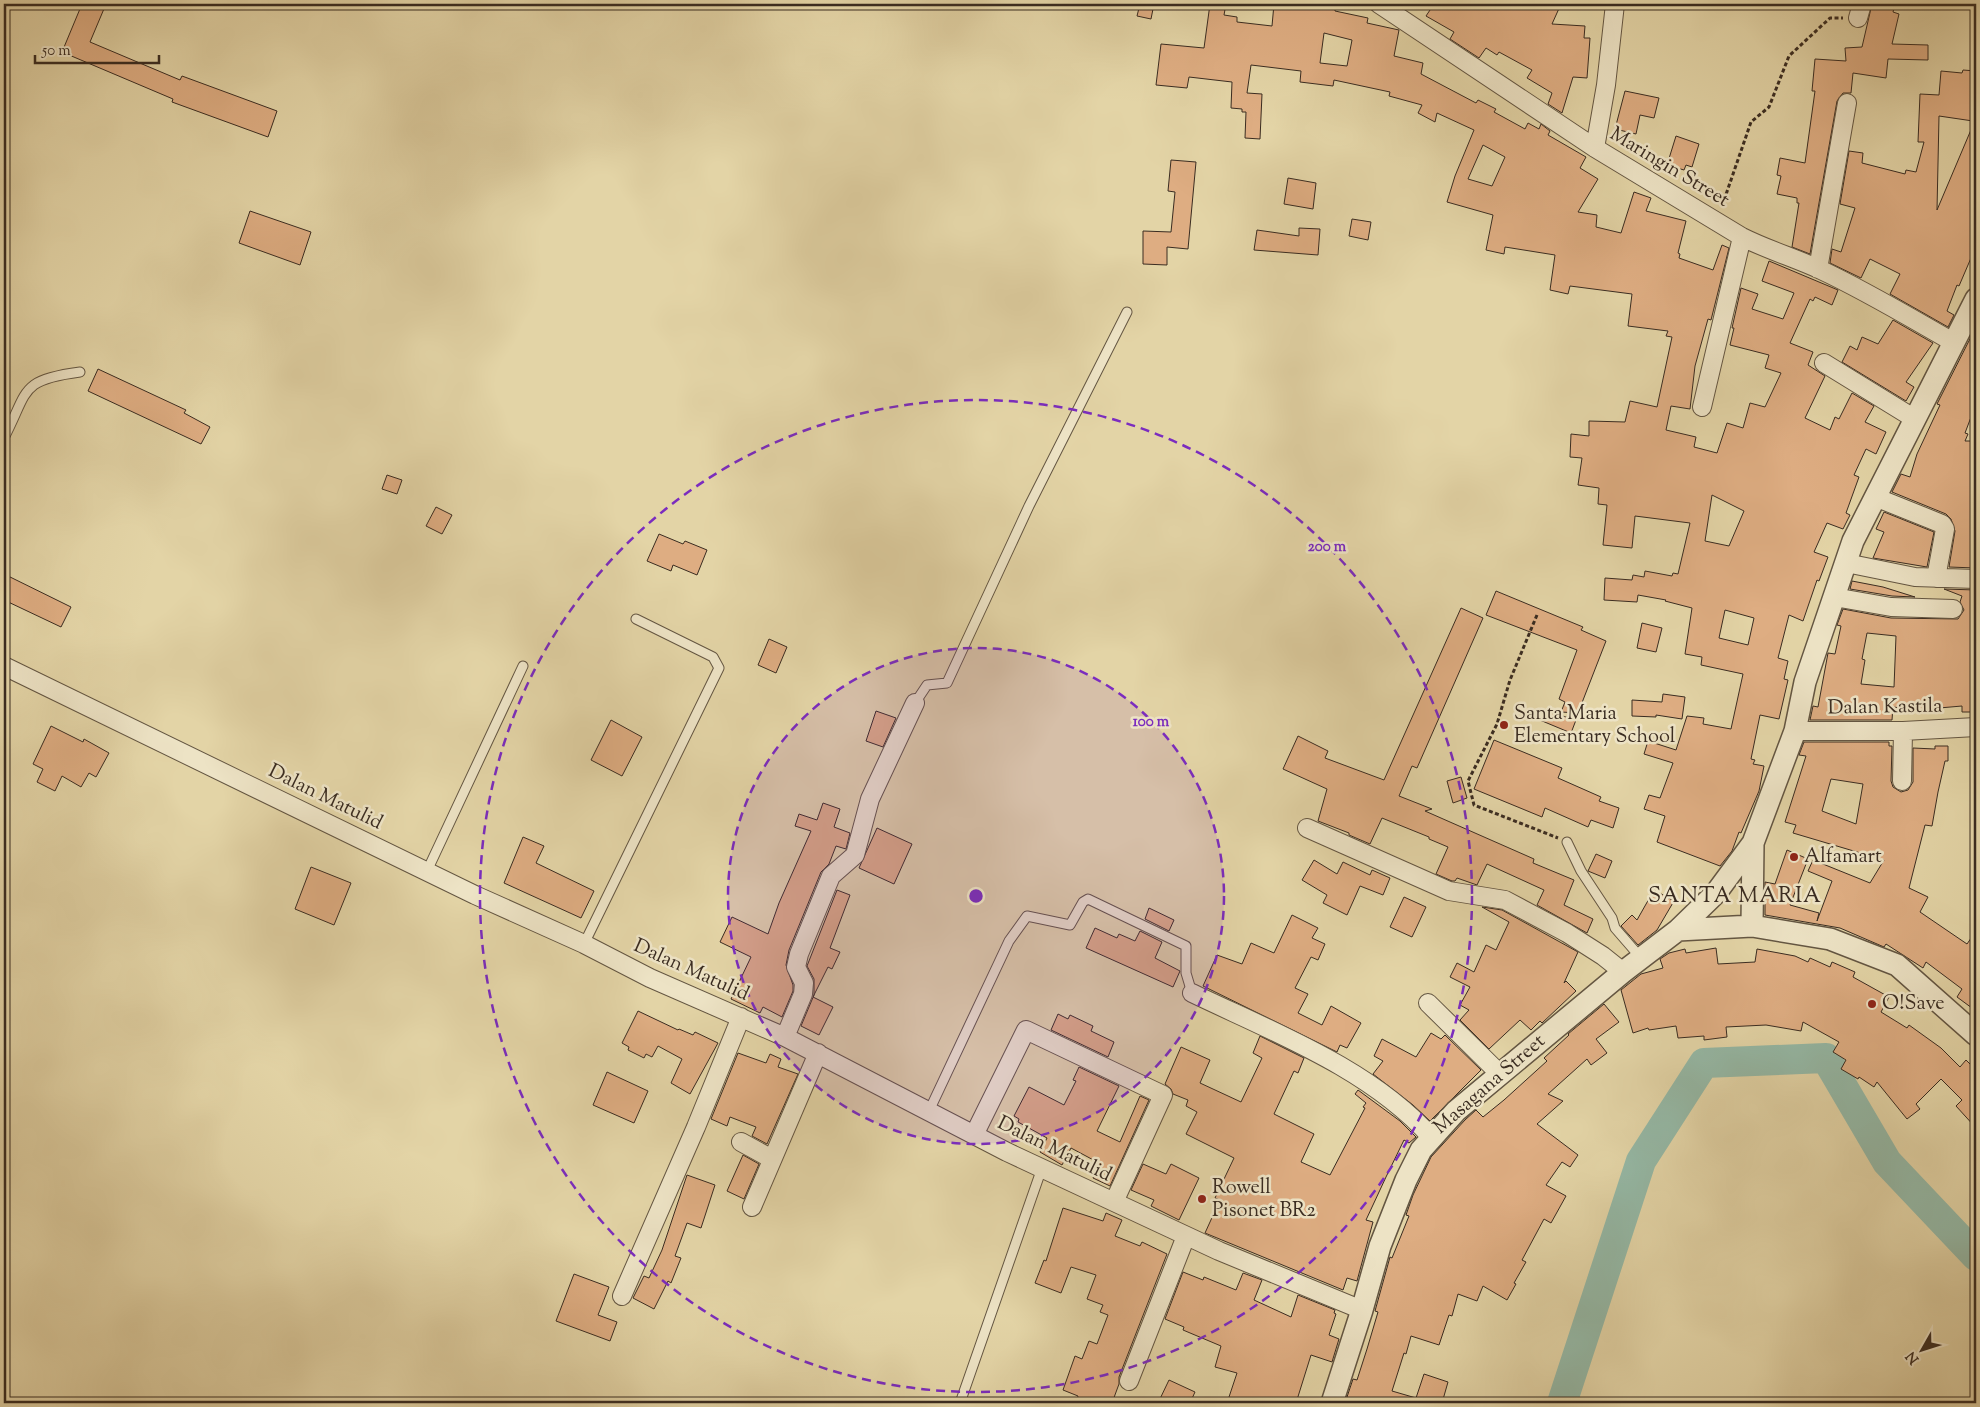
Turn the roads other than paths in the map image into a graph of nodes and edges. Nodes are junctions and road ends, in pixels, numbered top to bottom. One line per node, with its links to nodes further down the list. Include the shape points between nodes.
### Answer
1 (1379, 4): 4 (street, Maringin Street)
2 (1615, 4): 4 (street)
3 (1847, 103): 6 (street)
4 (1595, 148): 5 (street, Maringin Street)
5 (1742, 238): 6 (street, Maringin Street); 12 (street)
6 (1818, 268): 9 (street, Maringin Street, via 1869,293)
7 (1976, 299): 9 (street)
8 (1127, 312): 24 (lane, via 1029,506 947,683 927,685)
9 (1953, 342): 13 (street)
10 (1824, 363): 13 (street)
11 (80, 372): 14 (lane, via 41,379 32,386 14,414)
12 (1702, 407)
13 (1915, 419): 15 (street)
14 (4, 438)
15 (1875, 497): 16 (street); 17 (street, via 1942,524 1945,528)
16 (1846, 562): 17 (street, via 1915,577); 19 (street)
17 (1936, 578): 18 (street)
18 (1976, 579)
19 (1834, 597): 20 (street, via 1890,607); 26 (street, via 1805,682)
20 (1953, 608)
21 (636, 619): 35 (lane, via 713,657 719,668)
22 (4, 666): 32 (street, Dalan Matulid)
23 (523, 666): 32 (lane)
24 (914, 703): 42 (street, via 870,799 854,855 831,876 799,954 796,967 804,983 803,994)
25 (1976, 727): 27 (street, Dalan Kastila)
26 (1795, 731): 27 (street, Dalan Kastila); 31 (street)
27 (1904, 731): 28 (street)
28 (1902, 781)
29 (1307, 828): 37 (street, via 1449,891 1505,900 1566,932)
30 (1567, 842): 36 (lane, via 1615,928)
31 (1753, 842): 33 (street); 34 (street, Masagana Street, via 1716,893)
32 (427, 871): 35 (street, Dalan Matulid)
33 (1752, 926): 34 (street); 41 (street, via 1830,939 1897,965)
34 (1678, 930): 36 (street, Masagana Street)
35 (584, 944): 40 (street, Dalan Matulid, via 650,978)
36 (1642, 958): 37 (street, Masagana Street)
37 (1623, 972): 44 (street, Masagana Street)
38 (1192, 993): 45 (lane, via 1186,973 1186,946 1088,899 1070,925 1027,916 1009,941); 47 (street, via 1306,1047 1363,1079)
39 (1428, 1003): 44 (street)
40 (741, 1017): 42 (street, Dalan Matulid); 54 (street)
41 (1976, 1036)
42 (785, 1037): 43 (street, Dalan Matulid)
43 (818, 1053): 45 (street, Dalan Matulid); 49 (street)
44 (1500, 1074): 47 (street, Masagana Street)
45 (929, 1111): 46 (street, Dalan Matulid)
46 (974, 1135): 50 (street, Dalan Matulid); 51 (street, via 1026,1030 1163,1095)
47 (1431, 1137): 55 (street, Masagana Street, via 1420,1150 1406,1180 1380,1246)
48 (741, 1142): 49 (street)
49 (772, 1159): 52 (street)
50 (1042, 1168): 51 (street, Dalan Matulid); 57 (lane)
51 (1114, 1202): 53 (street, Dalan Matulid)
52 (752, 1207)
53 (1186, 1236): 55 (street, Dalan Matulid); 56 (street)
54 (622, 1296)
55 (1362, 1310): 58 (street, Masagana Street)
56 (1129, 1382)
57 (960, 1403)
58 (1332, 1403)

